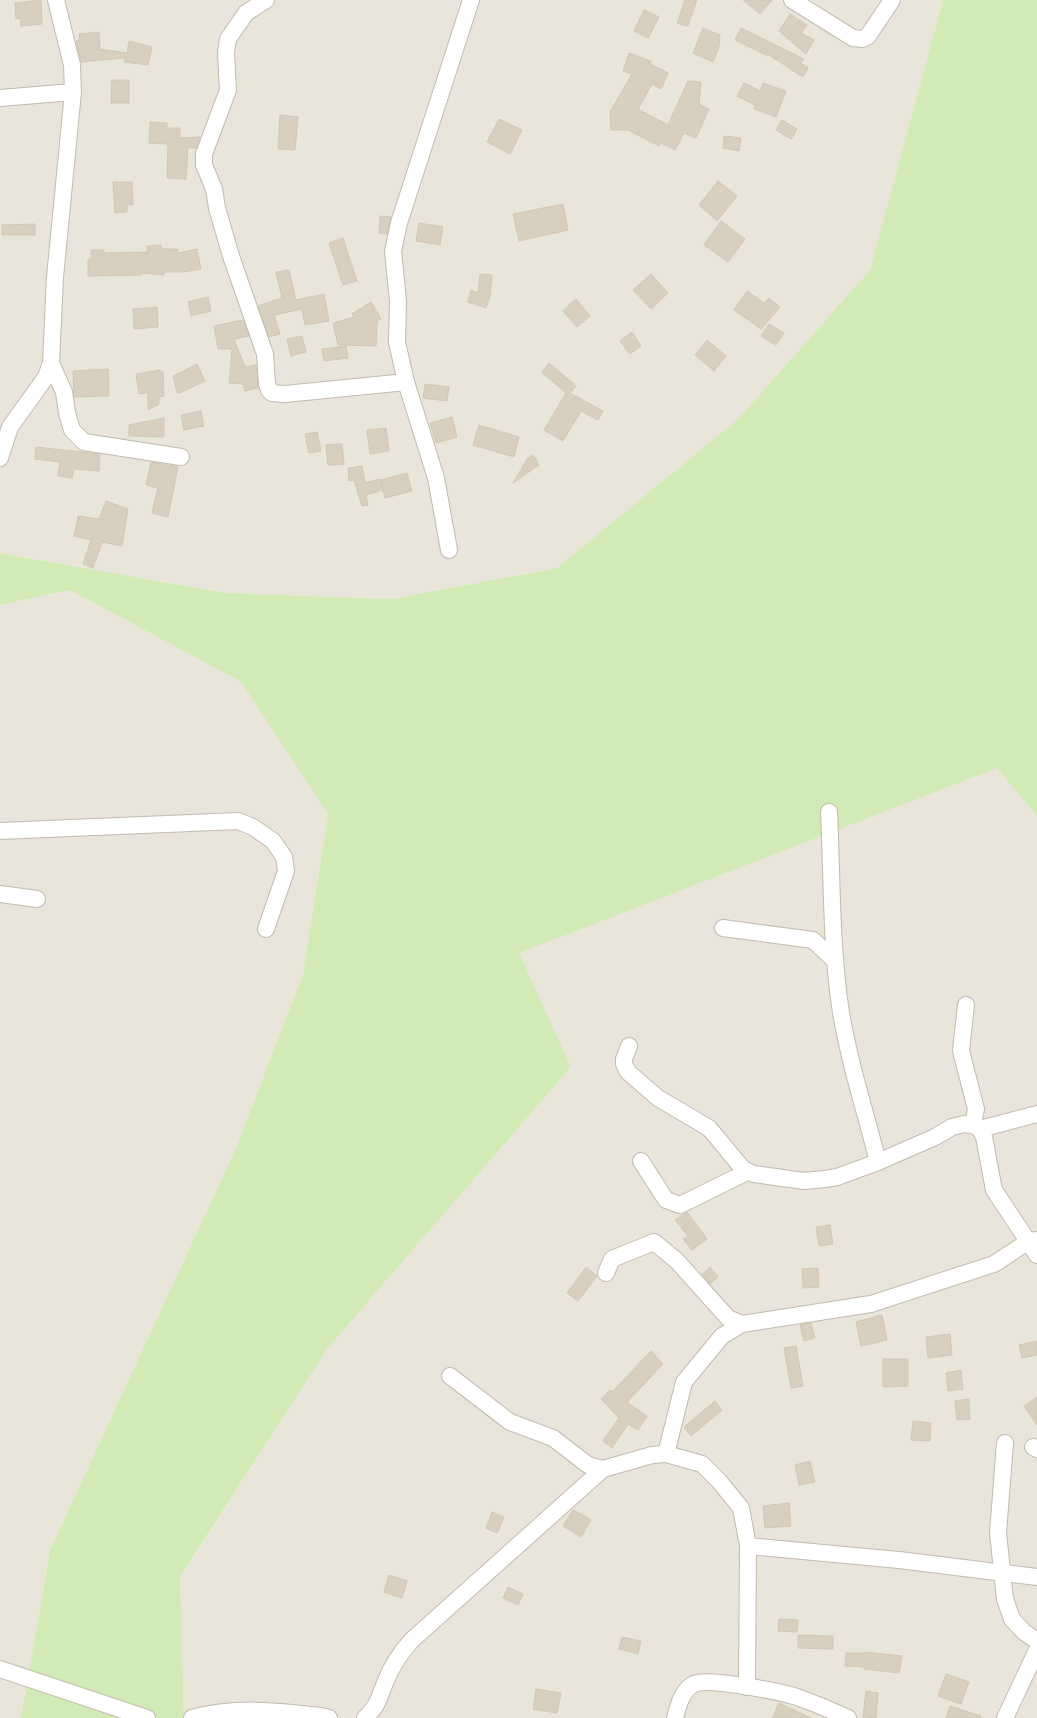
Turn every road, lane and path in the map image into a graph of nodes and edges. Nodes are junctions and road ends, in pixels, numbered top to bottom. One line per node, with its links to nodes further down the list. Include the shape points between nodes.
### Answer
1 (56, 0): 6 (street, via 72,65)
2 (266, 0): 9 (street, via 246,13 228,39 228,90 204,154 204,165 214,189 217,208 265,354 269,390 272,393 285,394)
3 (471, 0): 9 (street, via 399,223 393,251 398,301 397,342)
4 (792, 0): 5 (street, via 854,38 862,39 868,36)
5 (892, 0)
6 (73, 92): 7 (street); 8 (street, via 55,277)
7 (0, 98)
8 (51, 363): 10 (street, via 64,392 72,430 84,442); 11 (street, via 46,377 10,427)
9 (406, 382): 12 (street, via 436,478)
10 (181, 457)
11 (0, 458)
12 (449, 550)
13 (829, 812): 19 (street)
14 (0, 831): 18 (street, via 238,821 253,827 273,842 284,857 286,871)
15 (0, 894): 16 (street)
16 (37, 900)
17 (723, 928): 19 (street, via 813,940)
18 (266, 929)
19 (835, 961): 25 (street, via 848,1050)
20 (966, 1005): 23 (street, via 961,1051 976,1109)
21 (629, 1046): 26 (street, via 624,1058 628,1072 658,1098 705,1125 730,1156)
22 (1037, 1114): 23 (street)
23 (976, 1127): 25 (street, via 964,1124 952,1127); 27 (street, via 984,1137 994,1190)
24 (641, 1162): 26 (street, via 666,1200 680,1205)
25 (878, 1162): 26 (street, via 837,1177 804,1181)
26 (747, 1172)
27 (1034, 1246): 29 (street, via 994,1264 871,1304)
28 (606, 1273): 29 (street, via 612,1258 654,1242 677,1261 728,1318)
29 (742, 1324): 32 (street, via 722,1336 684,1382)
30 (450, 1376): 33 (street, via 510,1422 553,1438 588,1465)
31 (1005, 1443): 35 (street, via 998,1533)
32 (666, 1454): 33 (street, via 652,1454); 34 (street, via 702,1464 719,1481 741,1508)
33 (603, 1469): 43 (street, via 412,1640 398,1656 384,1683 380,1700)
34 (748, 1546): 35 (street); 39 (street)
35 (1001, 1572): 36 (street); 37 (street, via 1005,1599 1012,1619)
36 (1037, 1577)
37 (1037, 1649): 46 (street)
38 (0, 1670): 40 (street)
39 (747, 1687): 44 (street, via 705,1681 694,1684 686,1690); 45 (street, via 796,1697)
40 (147, 1718)
41 (192, 1718): 42 (street, via 209,1713 264,1710)
42 (329, 1718)
43 (365, 1718)
44 (675, 1718)
45 (848, 1718)
46 (1005, 1718)

